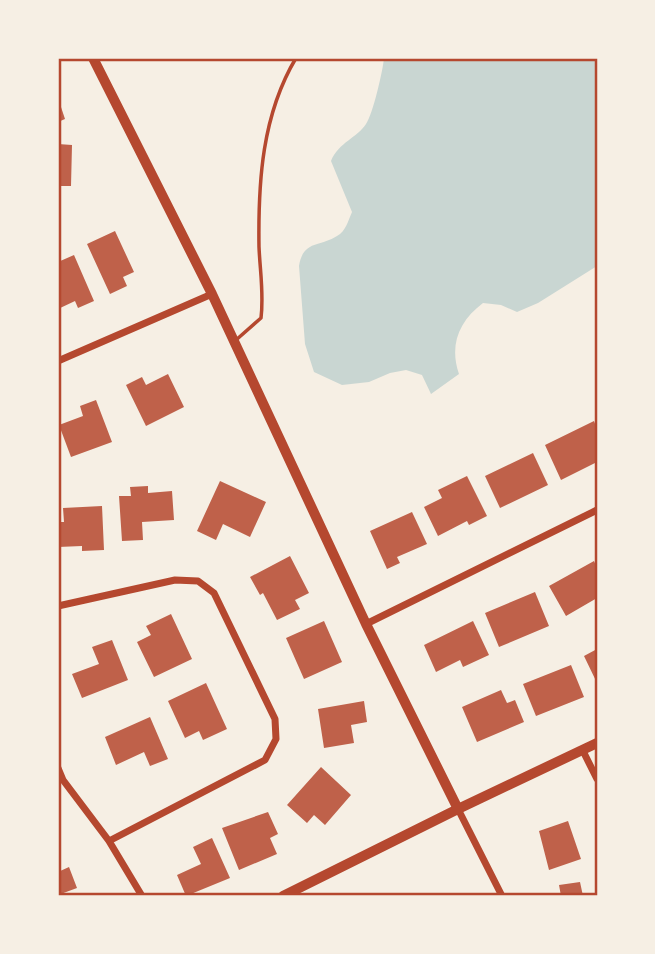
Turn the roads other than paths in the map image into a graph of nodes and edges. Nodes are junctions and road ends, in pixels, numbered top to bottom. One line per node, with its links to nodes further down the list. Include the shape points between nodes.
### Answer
1 (93, 58): 3 (street)
2 (296, 58): 4 (lane, via 270,118 260,181 261,318)
3 (212, 294): 4 (street); 5 (street)
4 (234, 342): 8 (street)
5 (58, 361)
6 (597, 510): 8 (street)
7 (58, 606): 14 (street, via 175,580 198,581 214,593 275,719 276,739 265,760)
8 (366, 624): 13 (street)
9 (597, 743): 10 (street)
10 (583, 751): 12 (street); 13 (street)
11 (58, 768): 14 (street)
12 (597, 779)
13 (458, 809): 16 (street); 17 (street)
14 (108, 841): 15 (street)
15 (142, 896)
16 (283, 896)
17 (502, 896)

